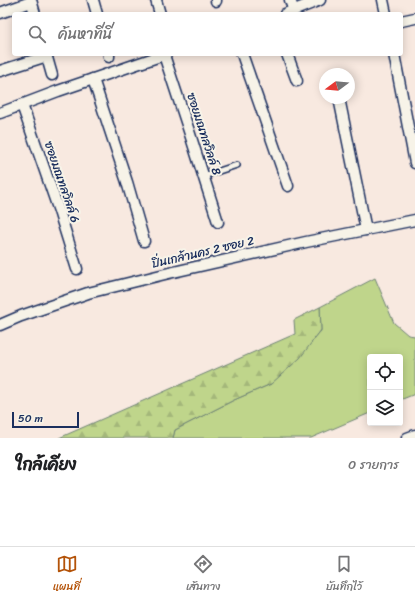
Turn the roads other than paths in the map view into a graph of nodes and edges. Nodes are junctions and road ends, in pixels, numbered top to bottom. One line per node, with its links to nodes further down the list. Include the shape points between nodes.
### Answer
1 (93, 0): 8 (street)
2 (156, 0): 9 (street)
3 (290, 0): 10 (street)
4 (320, 0): 11 (street)
5 (383, 0): 12 (street)
6 (31, 1): 7 (street); 13 (street)
7 (34, 12)
8 (96, 12)
9 (159, 12)
10 (289, 12)
11 (291, 12)
12 (386, 12)
13 (0, 13)
14 (415, 18): 15 (street)
15 (403, 21)
16 (44, 56): 23 (street)
17 (47, 56): 24 (street)
18 (159, 56): 25 (street)
19 (166, 56): 32 (street, ซอยมณฑลวิลล์ 8)
20 (243, 56): 33 (street)
21 (288, 56): 26 (street)
22 (394, 56): 30 (street)
23 (0, 71)
24 (52, 75)
25 (92, 79): 27 (street); 37 (street)
26 (297, 81)
27 (22, 104): 29 (street); 38 (street, ซอยมณฑลวิลล์ 6)
28 (340, 104): 36 (street)
29 (0, 113)
30 (415, 163)
31 (237, 165): 32 (lane)
32 (204, 176): 35 (street, ซอยมณฑลวิลล์ 8)
33 (288, 186)
34 (415, 220): 36 (street, ปิ่นเกล้านคร 2 ซอย 2)
35 (218, 222)
36 (366, 230): 39 (street, ปิ่นเกล้านคร 2 ซอย 2, via 88,293)
37 (144, 241)
38 (77, 269)
39 (0, 325)
40 (415, 435): 41 (street)
41 (407, 438)

